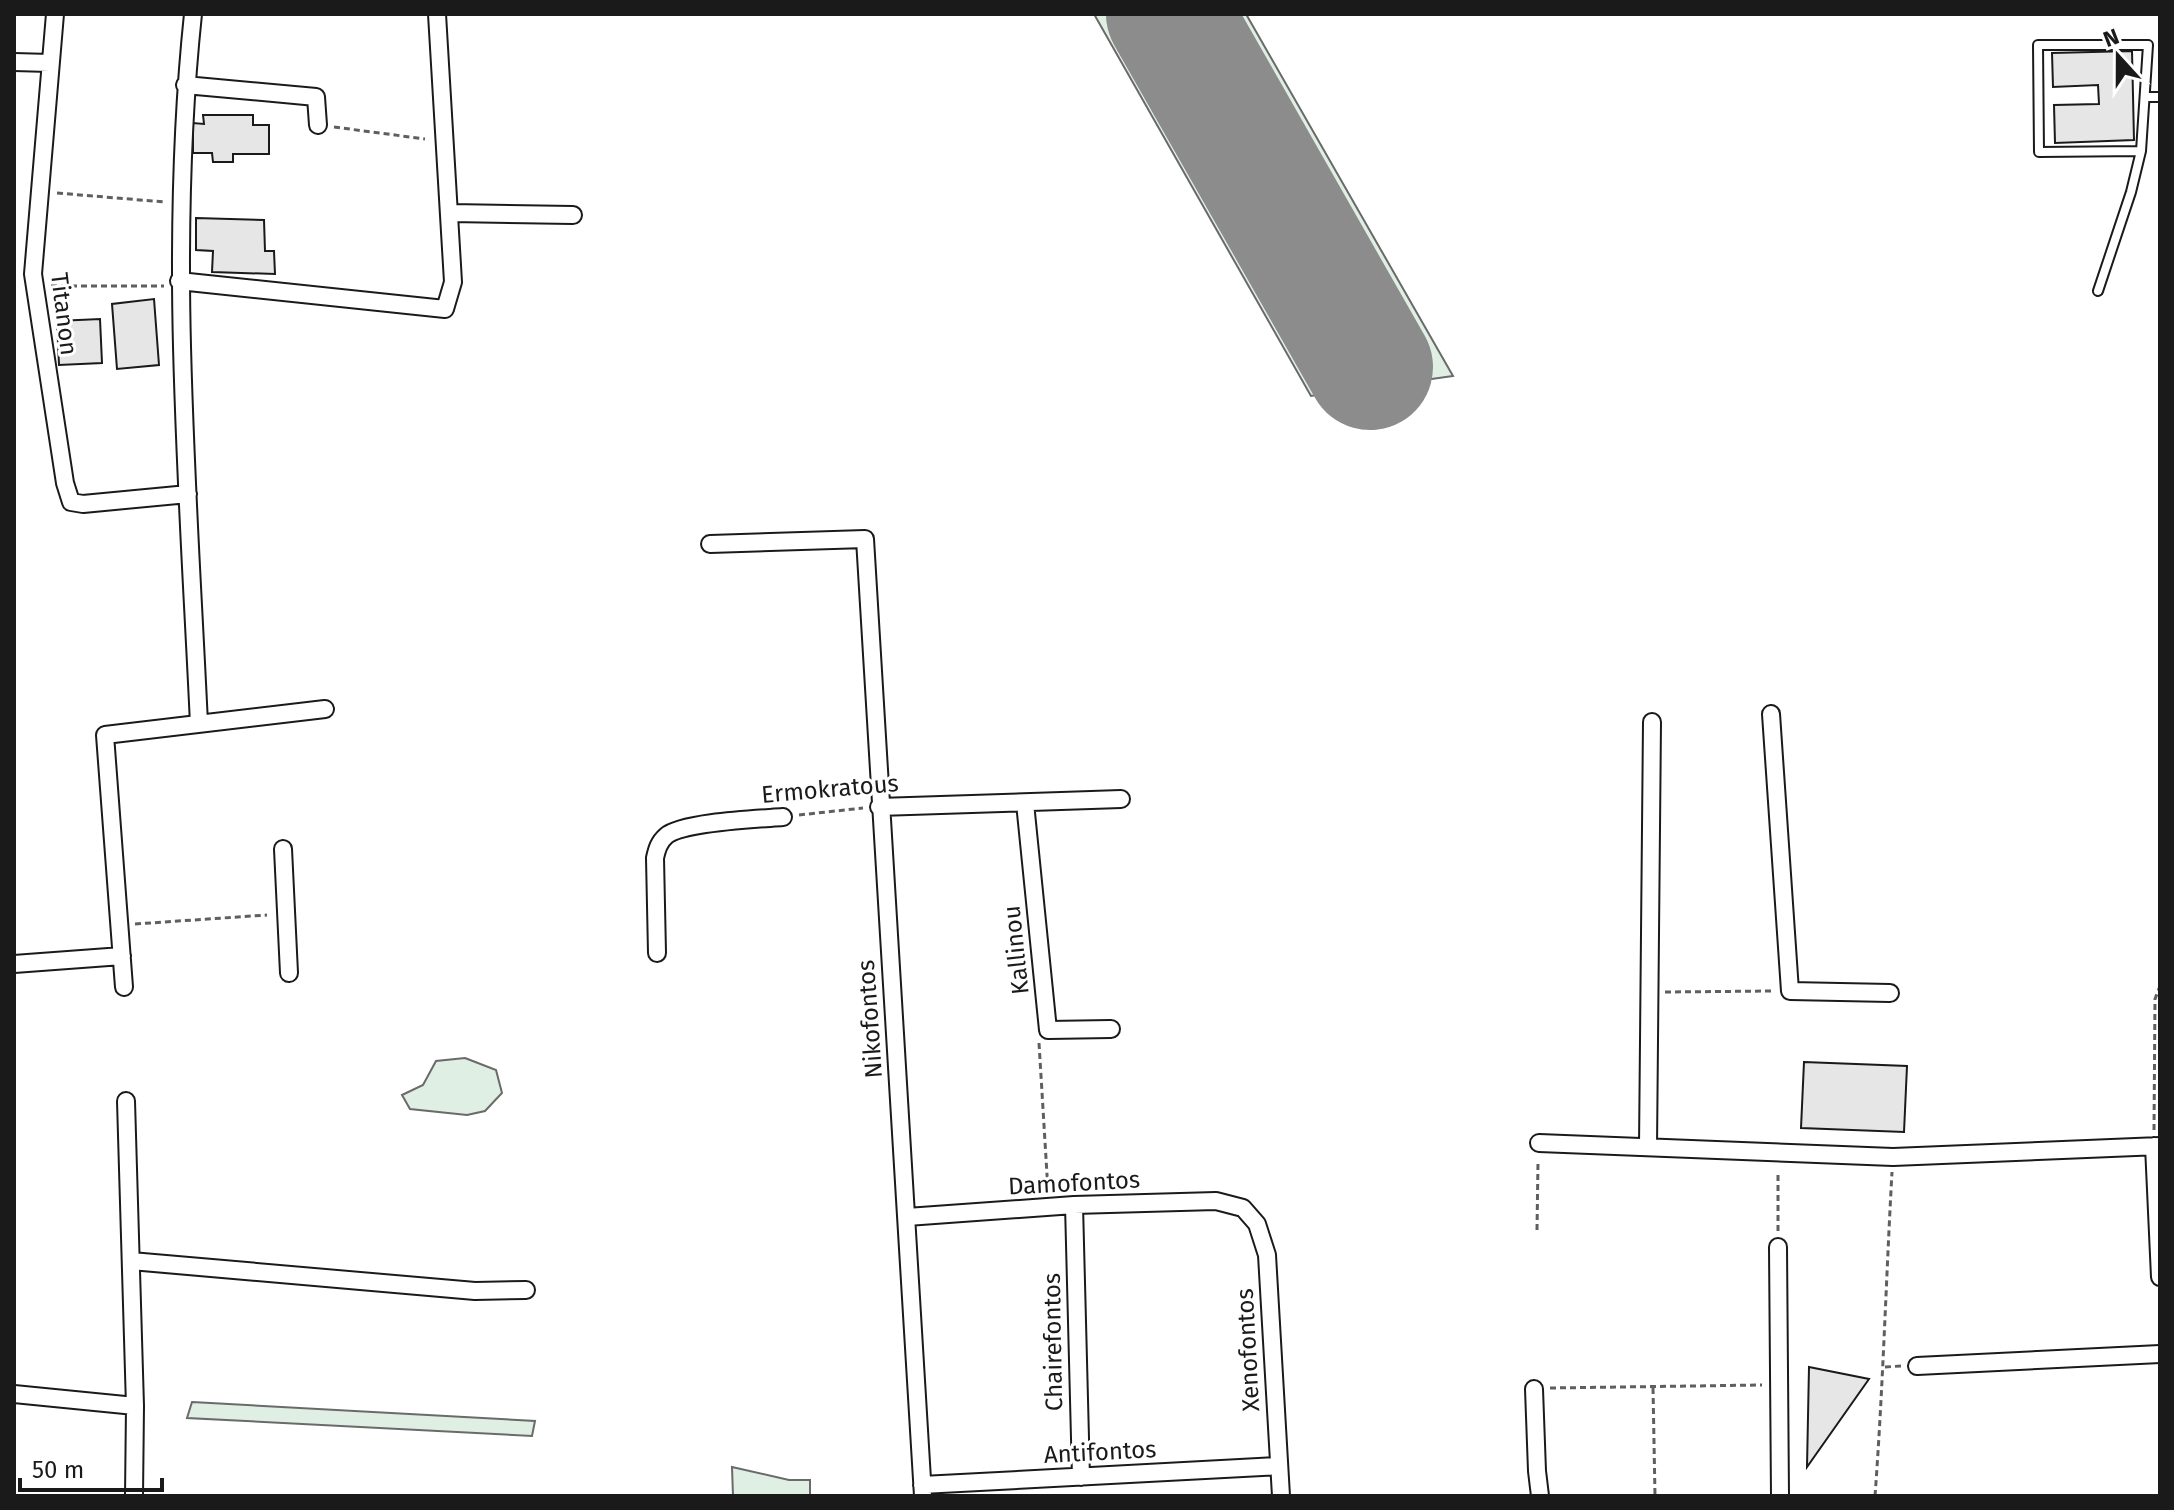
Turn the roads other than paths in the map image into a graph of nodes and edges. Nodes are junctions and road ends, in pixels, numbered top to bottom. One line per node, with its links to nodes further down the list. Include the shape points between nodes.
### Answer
1 (55, 14): 5 (street, Titanon)
2 (193, 14): 6 (street)
3 (437, 14): 11 (street)
4 (14, 62): 5 (street)
5 (50, 63): 15 (street, Titanon, via 33,274 71,502)
6 (185, 85): 9 (street, via 316,97); 13 (street)
7 (2145, 97): 8 (lane); 10 (lane); 10 (lane, via 2148,45 2038,45 2039,152)
8 (2160, 97)
9 (318, 125)
10 (2141, 151): 14 (lane)
11 (451, 213): 12 (street); 13 (street, via 453,282 445,309)
12 (573, 215)
13 (179, 283): 15 (street)
14 (2098, 291)
15 (188, 494): 20 (street)
16 (710, 544): 23 (street, Nikofontos, via 865,539)
17 (325, 709): 20 (street)
18 (1771, 714): 31 (street, via 1790,991)
19 (1652, 722): 36 (street)
20 (199, 724): 27 (street, via 105,735)
21 (1121, 799): 22 (street, Ermokratous)
22 (1025, 803): 23 (street, Ermokratous); 32 (street, Kallinou, via 1048,1030)
23 (879, 807): 39 (street, Nikofontos)
24 (783, 817): 26 (street, Ermokratous, via 687,827 665,837 655,858)
25 (283, 849): 29 (street)
26 (657, 953)
27 (122, 956): 28 (street); 30 (street)
28 (14, 964)
29 (289, 973)
30 (124, 987)
31 (1890, 993)
32 (1111, 1029)
33 (126, 1101): 41 (street)
34 (1539, 1143): 36 (street)
35 (2157, 1146): 36 (street, via 1893,1157); 42 (street)
36 (1648, 1147)
37 (1074, 1205): 38 (street, Damofontos, via 1216,1201); 39 (street, Damofontos); 50 (street, Chairefontos)
38 (1243, 1208): 49 (street, Xenofontos, via 1257,1224 1267,1255)
39 (907, 1217): 51 (street, Nikofontos)
40 (1778, 1247): 55 (street)
41 (131, 1261): 43 (street, via 475,1291); 48 (street)
42 (2160, 1277)
43 (526, 1290)
44 (2160, 1354): 45 (street)
45 (1917, 1366)
46 (1534, 1389): 54 (street)
47 (14, 1394): 48 (street)
48 (135, 1406): 52 (street)
49 (1279, 1466): 50 (street, Antifontos); 53 (street, Xenofontos)
50 (1081, 1477): 51 (street, Antifontos)
51 (923, 1490)
52 (134, 1496)
53 (1281, 1496)
54 (1540, 1496)
55 (1780, 1496)

